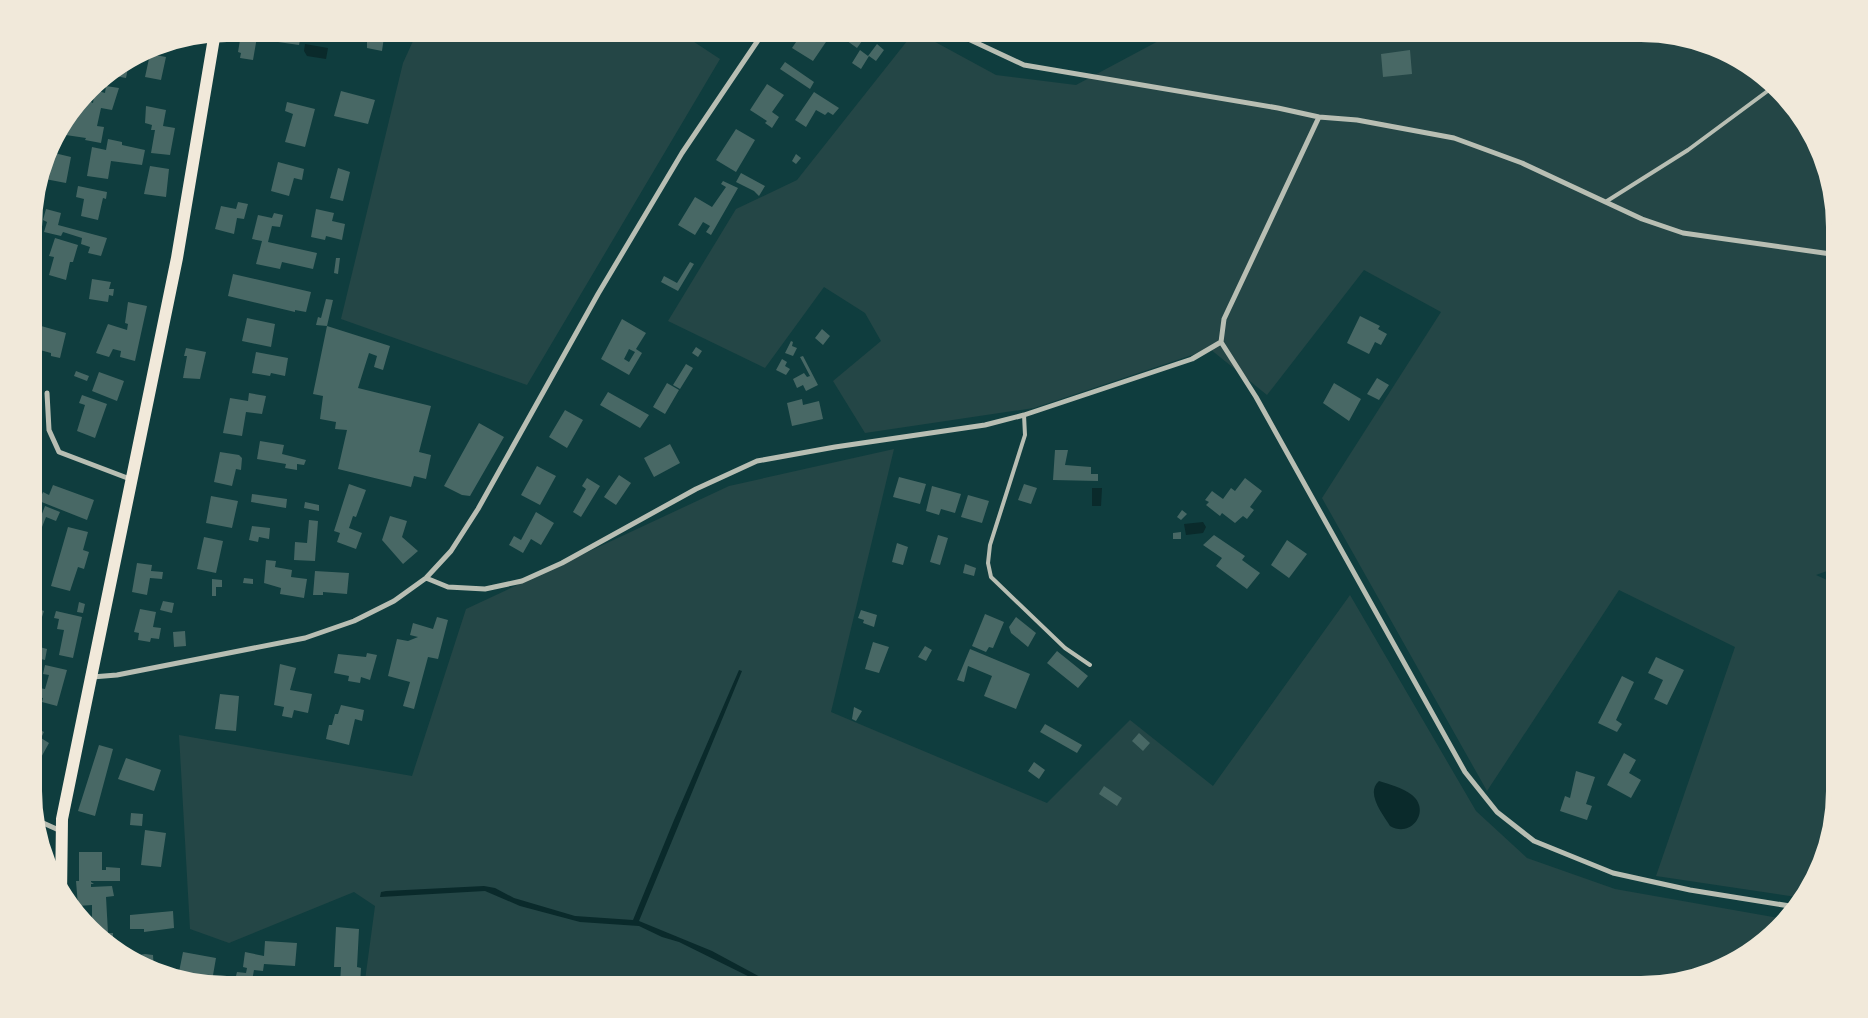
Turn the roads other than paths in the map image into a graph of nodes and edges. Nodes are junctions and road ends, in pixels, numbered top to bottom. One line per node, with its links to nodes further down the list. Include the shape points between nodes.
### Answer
1 (213, 39): 11 (main road, via 177,258)
2 (759, 39): 12 (street, via 677,161 598,294 478,509 451,551)
3 (968, 39): 5 (street, via 1024,65 1278,108)
4 (1770, 90): 6 (lane, via 1688,150)
5 (1319, 118): 6 (street, via 1356,120 1454,138 1522,163); 8 (street, via 1224,319)
6 (1606, 201): 7 (street, via 1642,219 1683,233)
7 (1829, 254)
8 (1221, 342): 10 (street, via 1192,359); 18 (street, via 1256,397 1465,772 1498,812 1534,841 1613,873 1690,890)
9 (47, 393): 11 (street, via 49,430 59,452)
10 (1024, 415): 12 (street, via 985,425 758,461 696,489 562,562 522,580 485,589 448,587); 13 (lane, via 1025,435 990,545 988,563 991,577 1065,648)
11 (132, 480): 14 (main road)
12 (426, 578): 14 (street, via 394,601 354,621 304,638 117,675)
13 (1090, 665)
14 (92, 677): 16 (main road)
15 (41, 822): 16 (street)
16 (60, 831): 17 (main road)
17 (61, 879)
18 (1791, 905)

